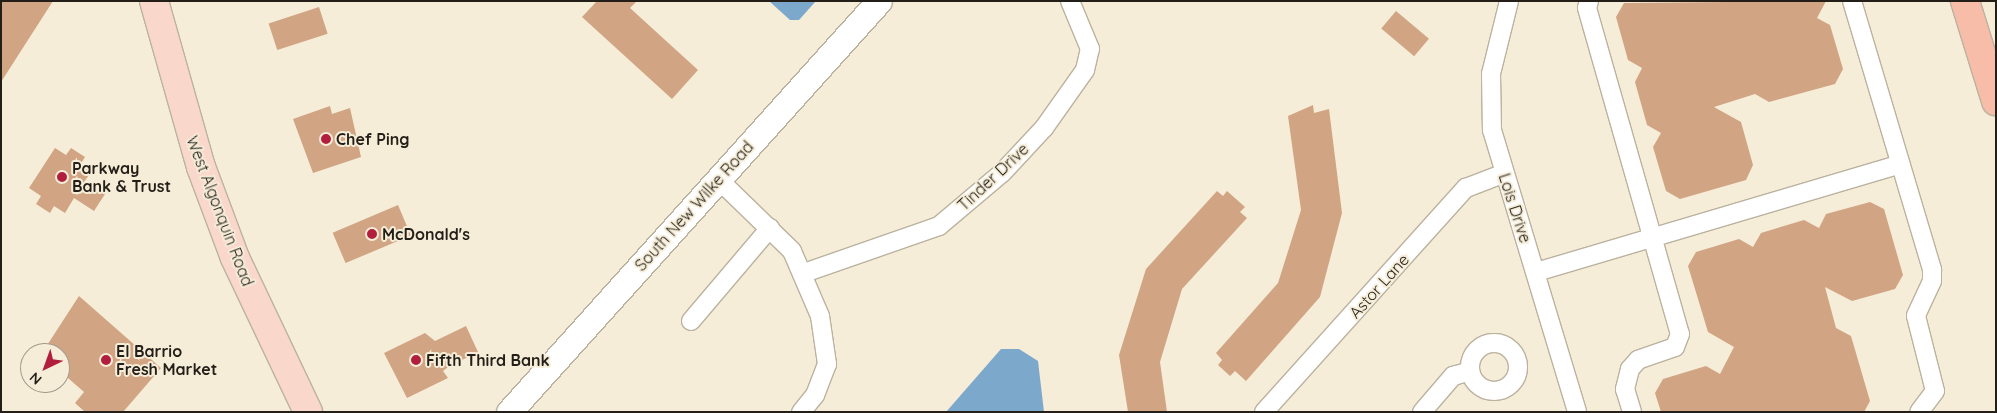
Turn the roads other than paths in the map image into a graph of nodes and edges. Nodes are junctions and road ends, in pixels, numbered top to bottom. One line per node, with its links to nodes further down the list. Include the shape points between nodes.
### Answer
1 (154, 1): 18 (main road, West Algonquin Road, via 200,167 235,258)
2 (879, 1): 11 (main road, South New Wilke Road)
3 (1070, 1): 15 (street, Tinder Drive, via 1090,50 1085,70 1044,128 1002,173 940,226)
4 (1509, 1): 10 (street, Lois Drive, via 1495,48 1489,99)
5 (1589, 1): 13 (street, via 1587,8)
6 (1852, 1): 9 (street)
7 (1965, 1): 8 (highway)
8 (1996, 101)
9 (1900, 164): 13 (street); 25 (street, via 1932,270 1932,281 1916,316 1935,390)
10 (1503, 174): 14 (street, Lois Drive); 21 (street, Astor Lane, via 1466,188)
11 (718, 179): 12 (street); 19 (main road, South New Wilke Road)
12 (770, 228): 15 (street); 16 (street)
13 (1652, 237): 14 (street); 24 (street, via 1680,334 1675,347 1638,360 1630,369 1625,389)
14 (1536, 272): 23 (street, Lois Drive)
15 (804, 273): 20 (street, via 820,316 827,364 815,395)
16 (691, 321)
17 (1470, 371): 22 (street, via 1453,376)
18 (308, 412)
19 (509, 412)
20 (802, 412)
21 (1264, 412)
22 (1422, 412)
23 (1578, 412)
24 (1632, 412)
25 (1920, 412)

